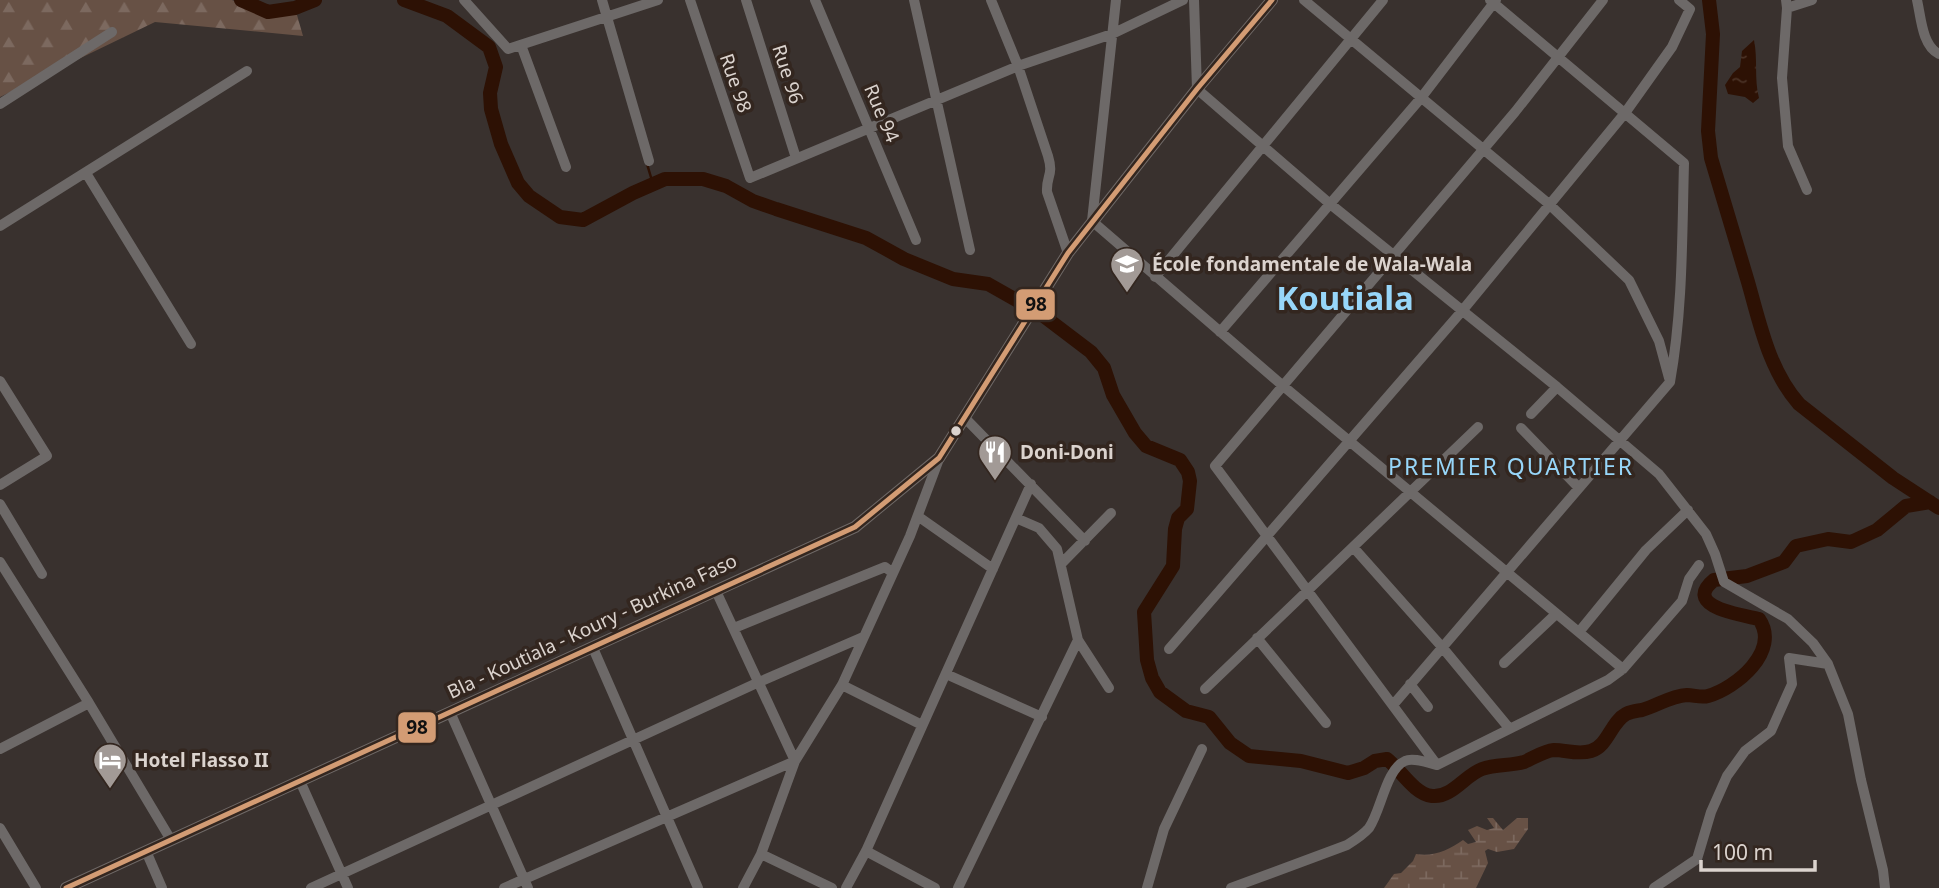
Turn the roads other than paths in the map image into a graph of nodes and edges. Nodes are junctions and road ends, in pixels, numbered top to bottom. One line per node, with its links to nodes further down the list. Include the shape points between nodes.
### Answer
1 (464, 0): 25 (street, via 508,49)
2 (602, 0): 21 (street)
3 (657, 0): 21 (street)
4 (690, 0): 38 (street, Rue 98, via 750,177)
5 (746, 0): 38 (street, Rue 96)
6 (815, 0): 35 (street, Rue 94)
7 (914, 0): 32 (street)
8 (991, 0): 28 (street)
9 (1116, 0): 23 (street)
10 (1183, 0): 23 (street)
11 (1194, 0): 30 (street)
12 (1272, 0): 30 (main road, Bla - Koutiala - Koury - Burkina Faso)
13 (1304, 0): 24 (street)
14 (1383, 0): 24 (street)
15 (1603, 0): 27 (street)
16 (1812, 0): 20 (street)
17 (1917, 0): 26 (street, via 1928,42)
18 (1493, 1): 27 (street); 31 (street)
19 (1685, 2): 34 (street, via 1690,9 1672,47)
20 (1786, 4): 42 (street, via 1782,78 1788,146)
21 (607, 17): 25 (street); 39 (street)
22 (112, 32): 33 (street)
23 (1112, 34): 28 (street); 45 (street)
24 (1352, 39): 31 (street); 36 (street)
25 (521, 45): 40 (street)
26 (1939, 54)
27 (1556, 57): 34 (street); 37 (street)
28 (1018, 66): 32 (street); 49 (street, via 1052,170 1047,192)
29 (247, 71): 41 (street)
30 (1198, 89): 36 (street); 45 (main road, Bla - Koutiala - Koury - Burkina Faso)
31 (1421, 98): 37 (street); 43 (street)
32 (936, 100): 35 (street); 48 (street)
33 (0, 104)
34 (1625, 113): 44 (street); 56 (street, via 1684,163 1680,296)
35 (869, 128): 38 (street); 47 (street, Rue 94)
36 (1263, 146): 43 (street); 51 (street)
37 (1482, 150): 44 (street); 50 (street)
38 (796, 158)
39 (649, 161)
40 (566, 167)
41 (86, 173): 46 (street); 54 (street)
42 (1807, 190)
43 (1329, 203): 50 (street); 53 (street)
44 (1549, 204): 52 (street); 56 (street, via 1629,280 1659,341)
45 (1092, 221): 49 (main road, Bla - Koutiala - Koury - Burkina Faso); 51 (street)
46 (0, 226)
47 (916, 240)
48 (970, 250)
49 (1068, 253): 60 (main road, Bla - Koutiala - Koury - Burkina Faso)
50 (1394, 254): 52 (street); 57 (street)
51 (1155, 277): 53 (street)
52 (1462, 311): 58 (street); 64 (street)
53 (1220, 332): 57 (street)
54 (191, 344)
55 (0, 381): 67 (street, via 47,456)
56 (1670, 382): 63 (street)
57 (1282, 385): 64 (street); 75 (street, via 1214,466)
58 (1557, 387): 59 (street); 63 (street)
59 (1531, 414)
60 (965, 418): 65 (main road, Bla - Koutiala - Koury - Burkina Faso); 66 (street)
61 (1478, 427): 69 (street)
62 (1521, 428): 68 (street)
63 (1620, 440): 68 (street); 71 (street, via 1659,474)
64 (1350, 441): 69 (street); 75 (street)
65 (939, 458): 73 (street); 86 (main road, Bla - Koutiala - Koury - Burkina Faso, via 855,527)
66 (1031, 484): 74 (street); 76 (street)
67 (0, 485)
68 (1579, 488): 82 (street)
69 (1410, 492): 77 (street); 82 (street)
70 (0, 504): 84 (street)
71 (1688, 510): 89 (street, via 1646,550); 97 (street, via 1706,534 1722,578 1788,619)
72 (1111, 513): 76 (street)
73 (919, 517): 81 (street); 83 (street)
74 (1016, 518): 79 (street, via 1039,528); 81 (street)
75 (1266, 535): 85 (street); 95 (street)
76 (1085, 541): 79 (street)
77 (1353, 547): 85 (street); 93 (street)
78 (0, 562): 105 (street)
79 (1062, 562): 92 (street)
80 (1699, 565): 98 (street, via 1682,601)
81 (993, 569): 99 (street)
82 (1507, 572): 87 (street); 93 (street)
83 (893, 573): 88 (street, via 885,567); 90 (street)
84 (42, 574)
85 (1306, 589): 91 (street); 106 (street)
86 (716, 591): 88 (street); 94 (main road, Bla - Koutiala - Koury - Burkina Faso)
87 (1556, 614): 89 (street); 96 (street)
88 (734, 628): 100 (street)
89 (1579, 632): 98 (street)
90 (863, 637): 100 (street); 102 (street)
91 (1257, 638): 104 (street); 110 (street)
92 (1078, 640): 103 (street); 109 (street)
93 (1443, 647): 101 (street); 112 (street)
94 (593, 648): 108 (main road, Bla - Koutiala - Koury - Burkina Faso); 113 (street)
95 (1169, 649)
96 (1504, 663)
97 (1828, 664): 142 (street, via 1789,659 1793,684 1777,719 1727,776 1697,859); 143 (street, via 1848,714)
98 (1623, 669): 112 (street)
99 (946, 674): 109 (street); 111 (street)
100 (759, 682): 113 (street); 116 (street)
101 (1410, 684): 106 (street); 107 (street)
102 (842, 685): 111 (street); 116 (street)
103 (1109, 688)
104 (1205, 689)
105 (89, 703): 114 (street); 122 (street)
106 (1392, 705): 117 (street)
107 (1428, 707)
108 (450, 712): 118 (main road, Bla - Koutiala - Koury - Burkina Faso); 119 (street)
109 (1042, 718): 139 (street)
110 (1326, 723)
111 (922, 725): 124 (street)
112 (1509, 728): 117 (street)
113 (633, 740): 119 (street); 120 (street)
114 (0, 749)
115 (1202, 749): 140 (street, via 1164,829)
116 (796, 761): 120 (street); 125 (street)
117 (1437, 765): 141 (street, via 1403,762 1394,770 1370,827 1347,845)
118 (300, 781): 122 (main road, Bla - Koutiala - Koury - Burkina Faso); 126 (street)
119 (492, 805): 126 (street); 127 (street)
120 (667, 817): 127 (street); 134 (street)
121 (0, 828): 128 (street)
122 (172, 839): 123 (main road, Bla - Koutiala - Koury - Burkina Faso)
123 (146, 851): 129 (main road, Bla - Koutiala - Koury - Burkina Faso); 130 (street)
124 (866, 851): 137 (street); 138 (street)
125 (761, 854): 135 (street); 136 (street)
126 (342, 874): 131 (street); 132 (street)
127 (526, 883): 133 (street)
128 (36, 888)
129 (66, 888)
130 (162, 888)
131 (311, 888)
132 (348, 888)
133 (504, 888)
134 (698, 888)
135 (743, 888)
136 (832, 888)
137 (846, 888)
138 (934, 888)
139 (958, 888)
140 (1147, 888)
141 (1231, 888)
142 (1654, 888)
143 (1885, 888)

